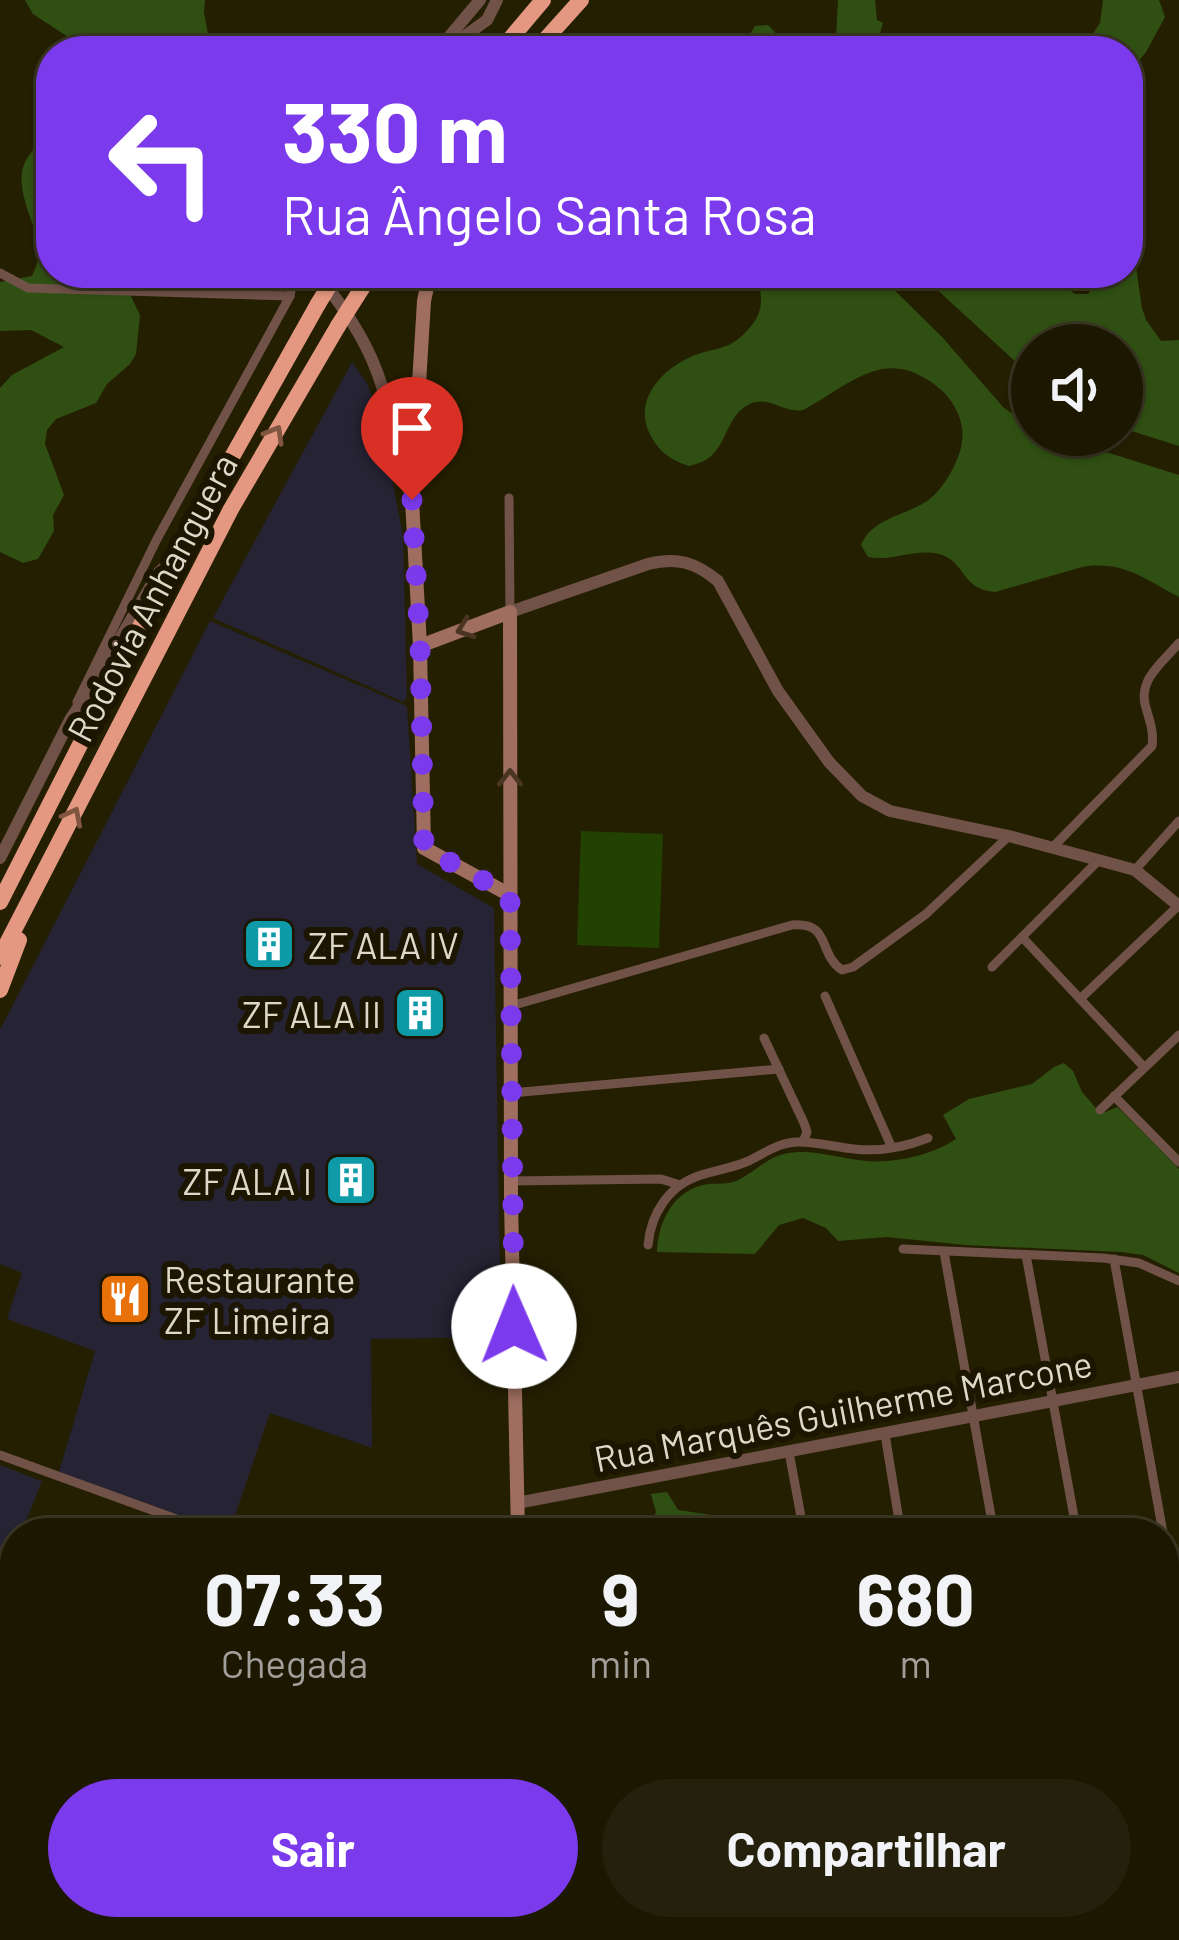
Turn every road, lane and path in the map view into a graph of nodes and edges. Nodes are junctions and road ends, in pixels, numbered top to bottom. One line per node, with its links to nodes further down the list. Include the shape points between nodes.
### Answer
1 (543, 0): 7 (highway)
2 (582, 0): 8 (highway); 9 (highway)
3 (477, 4): 4 (street, via 478,16); 5 (street)
4 (492, 11): 6 (street)
5 (452, 36)
6 (460, 36)
7 (513, 36)
8 (549, 36)
9 (558, 36)
10 (0, 273): 16 (street, via 28,288)
11 (291, 288): 16 (street)
12 (328, 288): 18 (street, via 370,355)
13 (328, 288): 19 (highway, Rodovia Anhanguera, bridge)
14 (362, 288): 29 (highway, Rodovia Anhanguera, one-way to 14, bridge, via 231,509)
15 (428, 288): 18 (main road)
16 (290, 296): 23 (street, via 157,539)
17 (509, 498): 20 (street)
18 (412, 500): 22 (main road)
19 (174, 560): 23 (street, via 159,572); 32 (highway, Rodovia Anhanguera)
20 (509, 612): 22 (main road, one-way to 22); 25 (street, via 648,564 688,561 718,581 778,691 862,796 890,811); 31 (main road, one-way to 20)
21 (1179, 643): 26 (street, via 1145,682 1152,746)
22 (420, 646): 31 (main road, via 424,848)
23 (71, 718): 27 (street)
24 (1179, 821): 30 (street)
25 (1009, 836): 26 (street); 40 (street, via 926,914 853,967 833,964 808,924)
26 (1052, 848): 28 (street)
27 (0, 858)
28 (1099, 860): 30 (street); 34 (street)
29 (47, 866): 35 (highway, Rodovia Anhanguera); 37 (highway)
30 (1135, 870): 33 (street)
31 (510, 895): 40 (main road)
32 (0, 902)
33 (1179, 906): 39 (street)
34 (1022, 937): 36 (street); 39 (street)
35 (0, 957)
36 (992, 967)
37 (0, 990)
38 (826, 996): 50 (street)
39 (1079, 999): 43 (street)
40 (510, 1006): 45 (main road)
41 (1179, 1035): 43 (street)
42 (764, 1037): 44 (street)
43 (1144, 1067): 46 (street)
44 (779, 1069): 45 (street); 49 (street, via 805,1123)
45 (511, 1093): 52 (main road)
46 (1114, 1096): 47 (street); 51 (street)
47 (1100, 1110)
48 (928, 1138): 50 (street)
49 (802, 1142): 50 (street); 53 (street)
50 (892, 1148)
51 (1177, 1155)
52 (511, 1181): 53 (street); 67 (main road)
53 (680, 1185): 54 (street, via 657,1212)
54 (648, 1245)
55 (903, 1249): 56 (street)
56 (944, 1252): 57 (street); 63 (street)
57 (1026, 1255): 58 (street); 62 (street)
58 (1114, 1259): 59 (street); 61 (street)
59 (1179, 1282)
60 (1179, 1377): 61 (street, Rua Marquês Guilherme Marcone)
61 (1136, 1386): 62 (street, Rua Marquês Guilherme Marcone); 74 (street)
62 (1053, 1402): 63 (street, Rua Marquês Guilherme Marcone); 73 (street)
63 (973, 1417): 64 (street, Rua Marquês Guilherme Marcone); 72 (street)
64 (885, 1434): 65 (street, Rua Marquês Guilherme Marcone); 71 (street)
65 (789, 1452): 67 (street, Rua Marquês Guilherme Marcone); 70 (street)
66 (0, 1455): 68 (street)
67 (518, 1503): 69 (main road)
68 (174, 1518)
69 (518, 1518)
70 (801, 1518)
71 (899, 1518)
72 (991, 1518)
73 (1074, 1518)
74 (1160, 1518)

